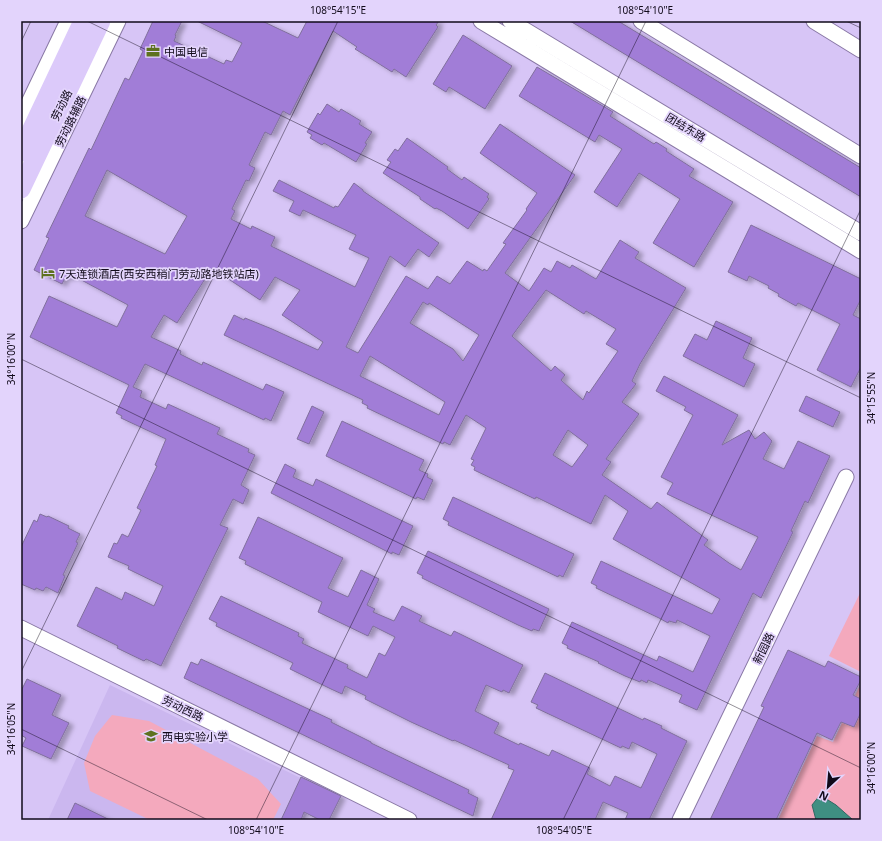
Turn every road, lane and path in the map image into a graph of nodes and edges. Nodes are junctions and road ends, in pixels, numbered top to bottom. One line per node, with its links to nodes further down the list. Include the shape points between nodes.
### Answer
1 (68, 21): 10 (street)
2 (83, 21): 11 (main road, 劳动路)
3 (101, 21): 13 (main road, 劳动路)
4 (118, 21): 14 (street, 劳动路辅路)
5 (481, 21): 16 (street)
6 (510, 21): 15 (street, 团结东路)
7 (641, 21): 12 (street)
8 (814, 21): 9 (street)
9 (861, 50)
10 (21, 119)
11 (21, 152)
12 (861, 156)
13 (21, 189)
14 (21, 221)
15 (861, 233)
16 (861, 251)
17 (846, 477): 20 (street, 新园路)
18 (21, 628): 19 (street, 劳动西路)
19 (409, 820)
20 (680, 820)

